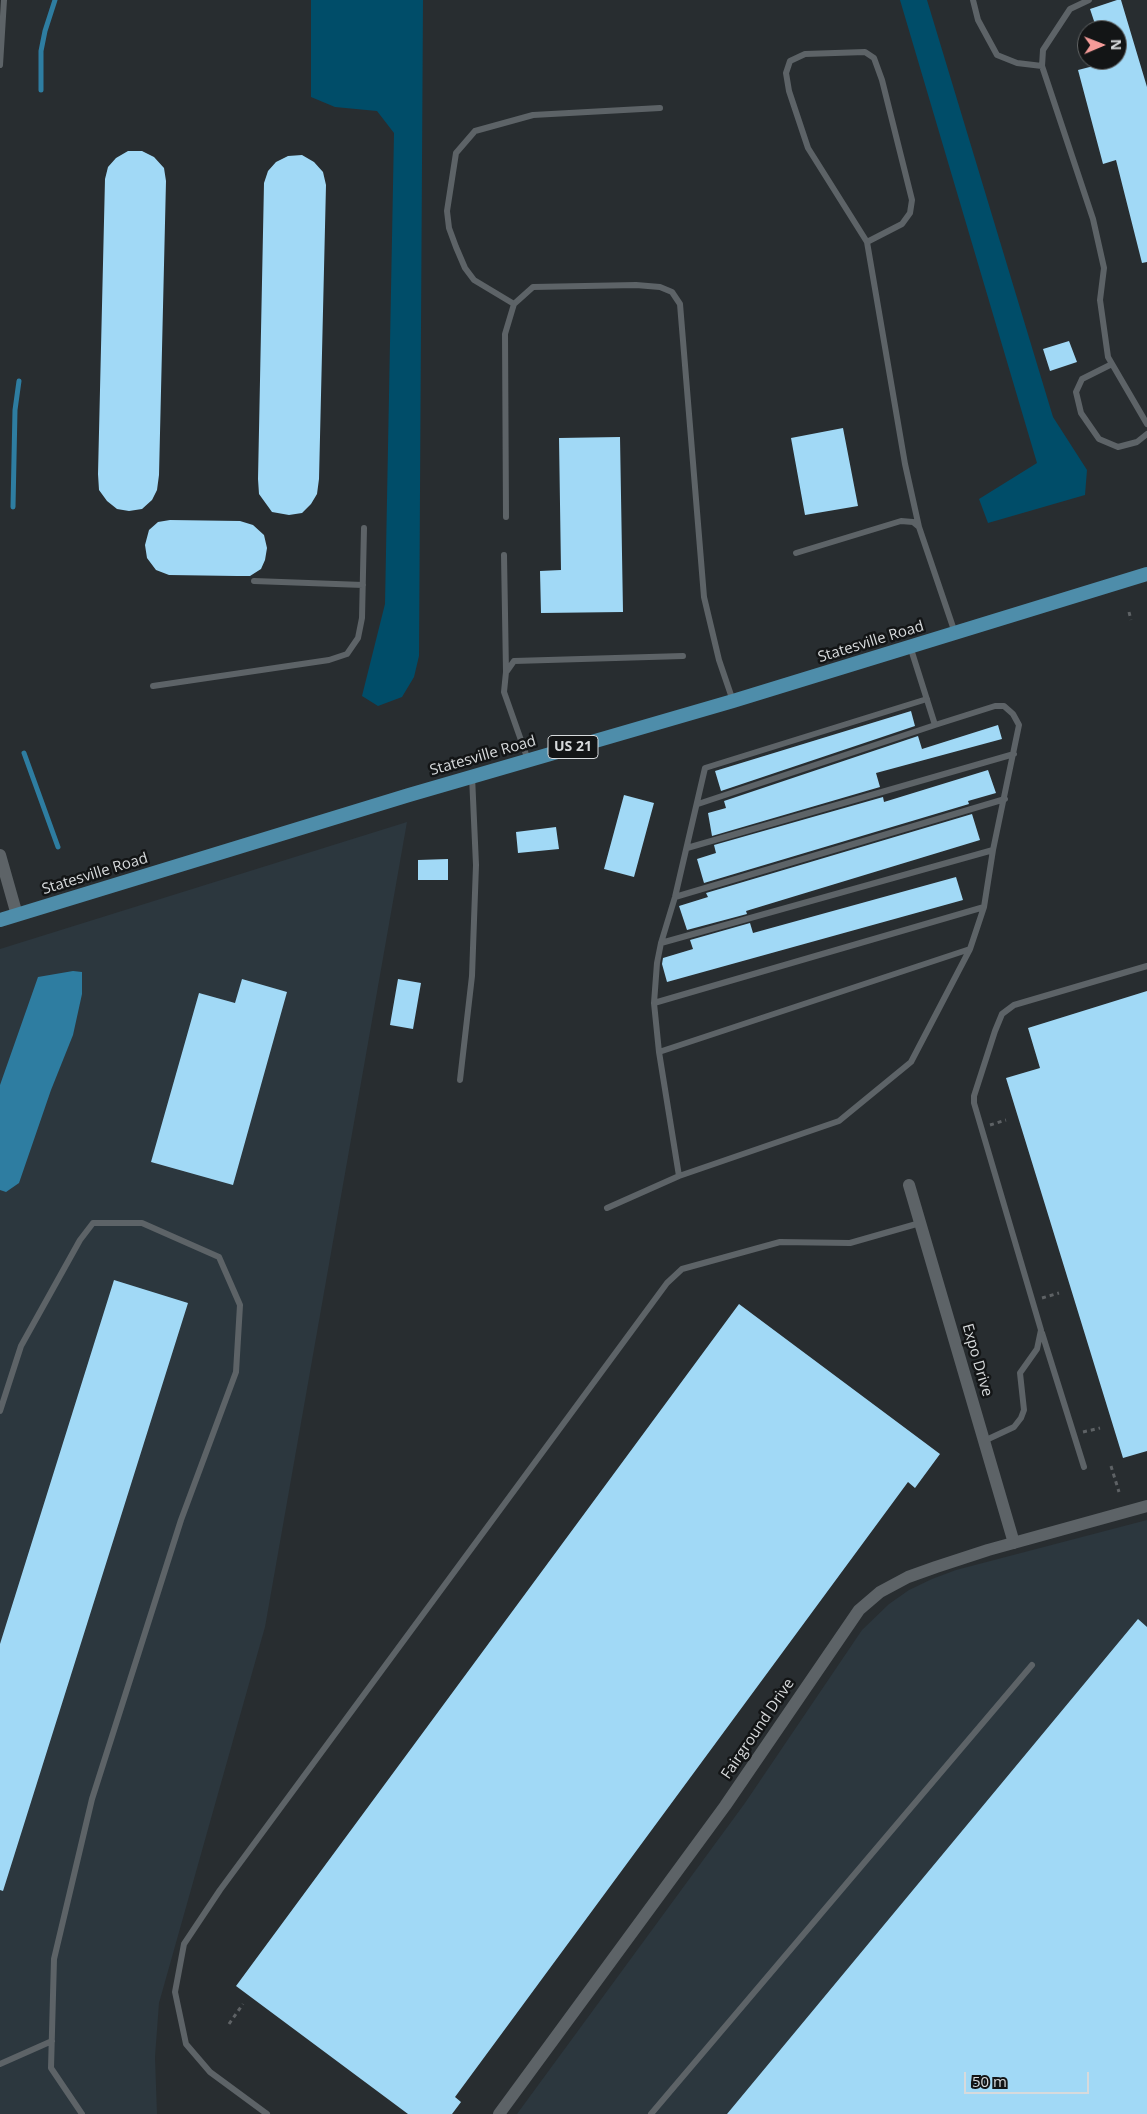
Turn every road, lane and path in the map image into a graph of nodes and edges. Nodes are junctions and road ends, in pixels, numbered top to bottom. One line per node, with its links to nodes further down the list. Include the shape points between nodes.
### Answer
1 (4, 0): 4 (lane)
2 (972, 0): 5 (lane, via 978,20 997,54 1017,63)
3 (1088, 0): 5 (lane, via 1070,9 1043,50)
4 (0, 65)
5 (1042, 66): 9 (lane, via 1093,219 1104,268 1100,300 1108,357)
6 (660, 108): 8 (lane, via 533,115 475,131 456,153 447,211 456,247 474,280)
7 (867, 242): 7 (lane, via 808,148 789,92 786,73 790,61 805,54 865,52 874,58 882,80 912,200 910,213 902,224); 13 (lane)
8 (514, 304): 12 (lane, via 505,334); 28 (lane, via 533,287 636,285 660,287 672,292 680,304 704,597)
9 (1112, 364): 10 (lane); 11 (lane, via 1082,379 1076,392 1081,413 1099,439 1118,447 1137,442)
10 (1147, 424)
11 (1147, 434)
12 (506, 517)
13 (919, 527): 15 (lane, via 913,522 902,521); 22 (lane)
14 (364, 528): 19 (lane)
15 (796, 552)
16 (504, 555): 25 (lane)
17 (1147, 574): 22 (main road, Statesville Road / US 21)
18 (254, 581): 19 (lane)
19 (363, 585): 26 (lane, via 358,638 347,654 330,660)
20 (1129, 612): 21 (path)
21 (1131, 620)
22 (954, 633): 23 (main road, Statesville Road / US 21)
23 (910, 646): 27 (lane); 28 (main road, Statesville Road / US 21)
24 (683, 656): 25 (lane, via 514,661)
25 (506, 672): 31 (lane, via 504,692)
26 (153, 686)
27 (927, 699): 29 (lane); 34 (lane, via 705,768)
28 (733, 701): 31 (main road, Statesville Road / US 21)
29 (935, 725): 30 (lane, via 1004,706 1019,725); 34 (lane)
30 (1014, 754): 33 (lane); 35 (lane)
31 (528, 760): 32 (main road, Statesville Road / US 21)
32 (472, 776): 40 (main road, Statesville Road / US 21); 47 (lane, via 476,865 472,976)
33 (1005, 799): 36 (lane); 38 (lane)
34 (698, 804): 35 (lane)
35 (687, 848): 38 (lane)
36 (993, 850): 39 (lane); 42 (lane)
37 (0, 855): 40 (street)
38 (675, 898): 42 (lane)
39 (984, 907): 43 (lane); 45 (lane)
40 (17, 915): 41 (main road, Statesville Road / US 21)
41 (0, 920)
42 (661, 943): 45 (lane, via 656,963)
43 (970, 949): 46 (lane); 48 (lane, via 912,1062 839,1121)
44 (1147, 966): 53 (lane, via 1014,1005 1002,1014 995,1031 974,1103)
45 (654, 1003): 46 (lane)
46 (659, 1052): 48 (lane)
47 (460, 1080)
48 (679, 1176): 50 (lane)
49 (909, 1185): 51 (street, Expo Drive)
50 (607, 1208)
51 (920, 1223): 58 (street, Expo Drive); 70 (lane, via 850,1243 780,1242 682,1269 667,1283 220,1890 184,1944 175,1992 186,2044 210,2072)
52 (1059, 1292): 53 (path)
53 (1034, 1300): 54 (lane)
54 (1041, 1330): 57 (lane); 58 (lane, via 1037,1349 1020,1373 1024,1410 1021,1418 1014,1427)
55 (0, 1411): 67 (lane, via 21,1346 80,1240 93,1223 142,1223 219,1257 240,1304 236,1372 181,1520 92,1799 54,1959)
56 (1100, 1428): 57 (path)
57 (1074, 1435): 60 (lane)
58 (984, 1441): 63 (street, Expo Drive)
59 (1111, 1466): 61 (path)
60 (1084, 1467)
61 (1119, 1492)
62 (1147, 1506): 63 (street, Fairground Drive)
63 (1014, 1543): 71 (street, Fairground Drive, via 908,1577 880,1592 859,1610 726,1806)
64 (1032, 1665): 72 (lane)
65 (243, 2004): 66 (path)
66 (229, 2024)
67 (52, 2042): 68 (lane); 69 (lane, via 51,2068)
68 (0, 2064)
69 (82, 2114)
70 (267, 2114)
71 (499, 2114)
72 (651, 2114)

